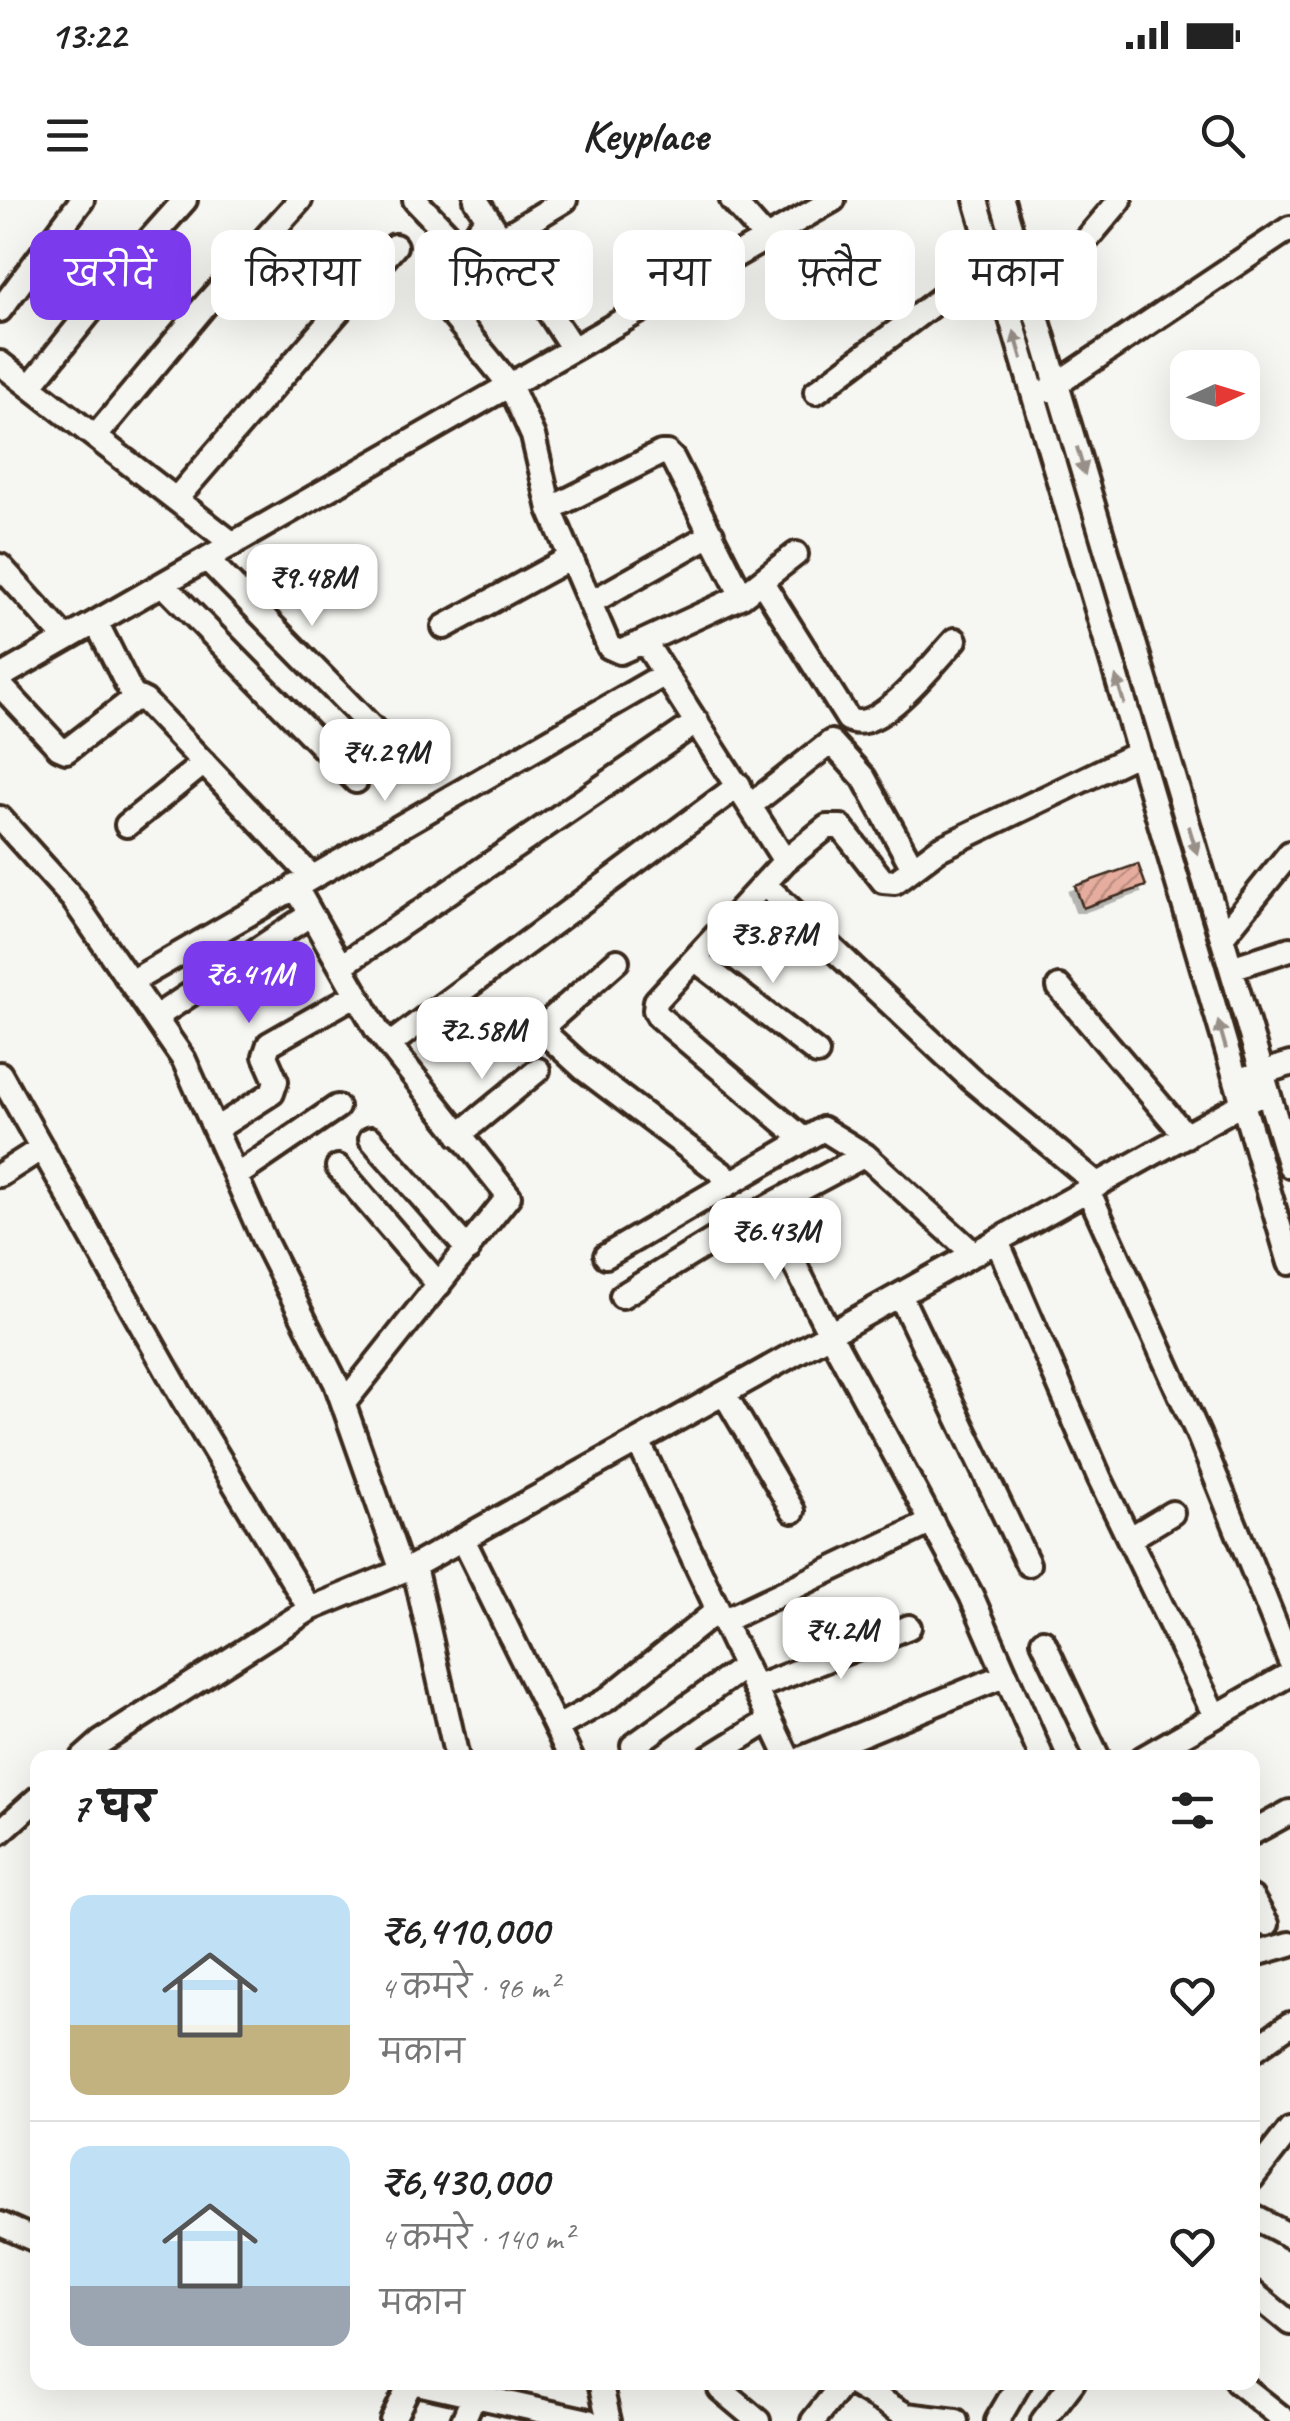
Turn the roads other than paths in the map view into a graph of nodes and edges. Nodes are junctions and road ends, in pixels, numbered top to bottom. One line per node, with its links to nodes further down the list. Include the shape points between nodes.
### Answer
1 (82, 200): 22 (street)
2 (185, 200): 30 (street)
3 (300, 200): 34 (street)
4 (415, 200): 14 (street)
5 (565, 200): 11 (street)
6 (732, 200): 19 (street)
7 (833, 200): 15 (street)
8 (976, 200): 16 (street)
9 (1002, 200): 17 (street)
10 (1120, 200): 18 (street)
11 (540, 206): 12 (street)
12 (488, 220): 27 (street)
13 (1290, 228): 29 (street)
14 (444, 230)
15 (780, 230)
16 (985, 230)
17 (1011, 230)
18 (1095, 230)
19 (765, 237)
20 (765, 239): 27 (street)
21 (935, 302): 32 (street)
22 (0, 310)
23 (331, 320): 35 (street)
24 (456, 320): 31 (street)
25 (1011, 320): 33 (street, one-way to 25)
26 (1038, 320): 29 (street)
27 (573, 349): 31 (street)
28 (0, 362): 30 (street)
29 (1058, 383): 33 (street); 61 (street, one-way to 61)
30 (31, 385): 34 (street)
31 (510, 385): 36 (street, via 534,436); 38 (street)
32 (816, 392)
33 (1034, 400): 58 (street, one-way to 33)
34 (96, 436): 35 (street)
35 (176, 499): 38 (street)
36 (550, 509): 37 (street, via 668,453); 40 (street)
37 (712, 534): 45 (street); 46 (street)
38 (233, 544): 41 (street)
39 (796, 554): 43 (street)
40 (570, 558): 46 (street); 48 (street)
41 (207, 559): 44 (street); 57 (street)
42 (0, 566): 49 (street)
43 (762, 582): 45 (street); 50 (street, via 854,723 889,709)
44 (163, 584): 47 (street); 60 (street)
45 (742, 596): 51 (street)
46 (590, 603): 51 (street, via 614,652)
47 (96, 622): 49 (street); 55 (street)
48 (444, 627)
49 (66, 640): 53 (street)
50 (954, 640)
51 (638, 644): 52 (street)
52 (665, 674): 56 (street); 69 (street)
53 (0, 677)
54 (0, 686): 55 (street, via 66,751)
55 (135, 700): 59 (street, via 146,701)
56 (698, 722): 63 (street); 76 (street)
57 (380, 736)
58 (1139, 754): 62 (street); 68 (street, via 971,832)
59 (204, 763): 65 (street); 69 (street)
60 (356, 781)
61 (1176, 782): 62 (street); 72 (street, one-way to 72)
62 (1150, 790): 87 (street, one-way to 62)
63 (745, 795): 67 (street); 68 (street, via 832,742 864,778); 82 (street)
64 (0, 818): 78 (street, via 73,899)
65 (126, 825)
66 (1290, 853): 72 (street)
67 (785, 861): 68 (street, via 835,825 883,881 895,882); 70 (street)
68 (913, 868)
69 (303, 881): 71 (street); 78 (street)
70 (764, 884): 74 (street); 103 (street)
71 (311, 914): 76 (street); 81 (street)
72 (1222, 937): 77 (street)
73 (1290, 949): 77 (street)
74 (696, 960): 83 (street); 94 (street, via 656,1002 660,1017)
75 (617, 962): 102 (street, via 547,1024 549,1036)
76 (340, 966): 80 (street)
77 (1231, 968): 88 (street)
78 (132, 982): 81 (street)
79 (1060, 986): 93 (street)
80 (357, 994): 82 (street); 91 (street, via 268,1044 272,1092)
81 (156, 1017): 91 (street)
82 (389, 1045): 92 (street)
83 (817, 1053)
84 (1290, 1064): 88 (street)
85 (538, 1070): 92 (street)
86 (0, 1074): 96 (street)
87 (1235, 1081): 88 (street); 89 (street)
88 (1265, 1081): 89 (street); 98 (street)
89 (1242, 1104): 93 (street); 109 (street)
90 (337, 1107): 101 (street)
91 (216, 1129): 101 (street)
92 (459, 1135): 106 (street, via 509,1196)
93 (1186, 1136): 103 (street)
94 (802, 1138): 97 (street, via 823,1129); 102 (street)
95 (371, 1139): 106 (street)
96 (42, 1148): 100 (street); 124 (street)
97 (865, 1155): 104 (street); 107 (street)
98 (1289, 1162)
99 (338, 1166): 110 (street)
100 (0, 1175)
101 (236, 1176): 115 (street)
102 (732, 1180): 108 (street)
103 (1093, 1188): 105 (street); 128 (street)
104 (766, 1208): 111 (street); 113 (street)
105 (996, 1241): 107 (street); 121 (street)
106 (468, 1250): 110 (street)
107 (974, 1254): 112 (street)
108 (606, 1256)
109 (1290, 1263)
110 (439, 1285): 115 (street)
111 (622, 1296)
112 (900, 1296): 113 (street); 122 (street)
113 (830, 1334): 114 (street); 119 (street)
114 (724, 1393): 116 (street); 117 (street)
115 (344, 1403): 123 (street)
116 (638, 1441): 120 (street); 125 (street)
117 (792, 1510)
118 (1172, 1513): 121 (street)
119 (932, 1522): 125 (street); 130 (street)
120 (463, 1539): 123 (street); 134 (street)
121 (1129, 1539): 132 (street)
122 (1028, 1564)
123 (408, 1569): 124 (street); 137 (street)
124 (310, 1609): 136 (street)
125 (721, 1615): 131 (street); 134 (street, via 606,1700)
126 (909, 1627): 131 (street)
127 (1043, 1641): 143 (street)
128 (1290, 1661)
129 (1290, 1674): 132 (street)
130 (1006, 1675): 141 (street); 142 (street)
131 (750, 1677): 133 (street); 135 (street)
132 (1215, 1716): 144 (street)
133 (770, 1720): 139 (street); 140 (street)
134 (556, 1728): 138 (street)
135 (633, 1746)
136 (103, 1750)
137 (455, 1750)
138 (567, 1750)
139 (722, 1750)
140 (784, 1750)
141 (823, 1750)
142 (1039, 1750)
143 (1094, 1750)
144 (1157, 1750)
145 (30, 1805): 148 (street)
146 (1290, 1812): 147 (street)
147 (1260, 1829)
148 (0, 1832)
149 (1260, 1912): 150 (street)
150 (1267, 1924)
151 (1290, 1944): 152 (street)
152 (1260, 1953)
153 (1290, 2024): 154 (street)
154 (1260, 2045)
155 (1290, 2128): 156 (street)
156 (1260, 2167)
157 (1260, 2220): 159 (street)
158 (0, 2224): 160 (street)
159 (1290, 2236)
160 (30, 2237)
161 (1260, 2299): 162 (street)
162 (1290, 2324)
163 (407, 2390): 173 (street)
164 (467, 2390): 172 (street); 174 (street)
165 (602, 2390): 176 (street)
166 (721, 2390): 177 (street)
167 (840, 2390): 178 (street)
168 (862, 2390): 179 (street, via 906,2414)
169 (1015, 2390): 180 (street)
170 (1067, 2390): 181 (street)
171 (1247, 2390): 182 (street)
172 (545, 2416): 175 (street)
173 (392, 2421)
174 (463, 2421)
175 (588, 2421)
176 (608, 2421)
177 (758, 2421)
178 (813, 2421)
179 (956, 2421)
180 (996, 2421)
181 (1043, 2421)
182 (1286, 2421)

